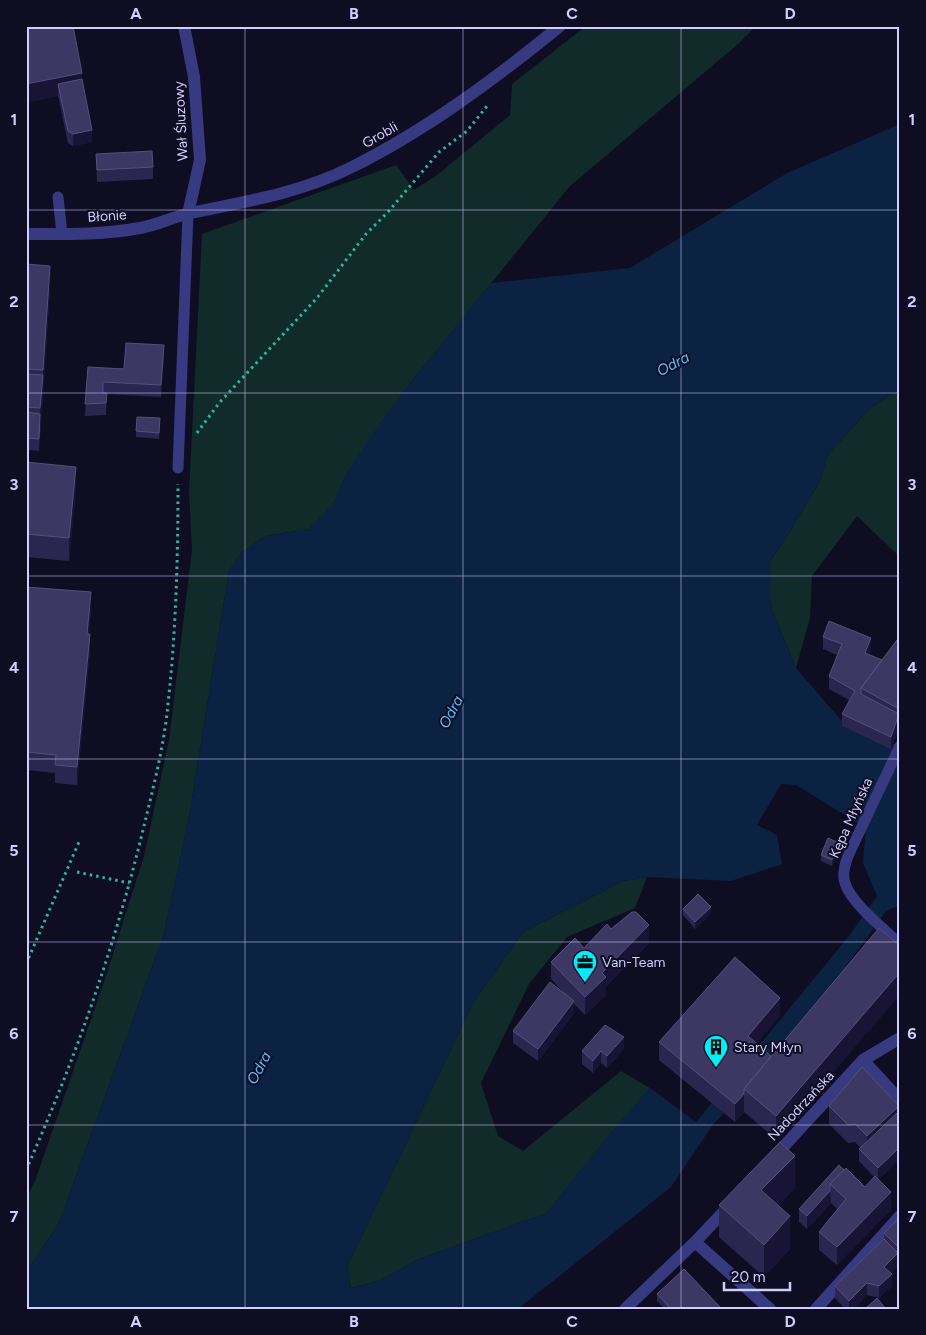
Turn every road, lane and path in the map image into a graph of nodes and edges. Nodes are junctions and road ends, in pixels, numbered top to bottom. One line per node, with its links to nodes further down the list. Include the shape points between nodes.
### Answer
1 (184, 26): 5 (street, Wał Śluzowy, via 194,77 200,160)
2 (560, 26): 3 (street, Grobli)
3 (488, 81): 5 (street, Grobli, via 394,145 348,169 307,186); 8 (path, via 495,94 483,112 467,131 439,152 366,234 317,298 219,403)
4 (58, 197): 7 (lane)
5 (188, 214): 7 (street, Błonie, via 140,228); 9 (lane)
6 (26, 234): 7 (street, Błonie)
7 (62, 234)
8 (193, 438)
9 (178, 468): 13 (path, via 178,543 168,705 154,786)
10 (900, 746): 14 (lane, Kępa Młyńska, via 844,868 844,882 851,896)
11 (79, 842): 15 (path)
12 (77, 872): 13 (path)
13 (129, 883): 20 (path, via 92,1002)
14 (900, 944)
15 (26, 964)
16 (900, 1038): 17 (street, Nadodrzańska)
17 (863, 1060): 18 (street); 19 (street, Nadodrzańska)
18 (900, 1100)
19 (764, 1167)
20 (26, 1170)
21 (740, 1194): 23 (street)
22 (900, 1216): 26 (street)
23 (695, 1242): 24 (street); 25 (street)
24 (625, 1309)
25 (770, 1309)
26 (816, 1309)

